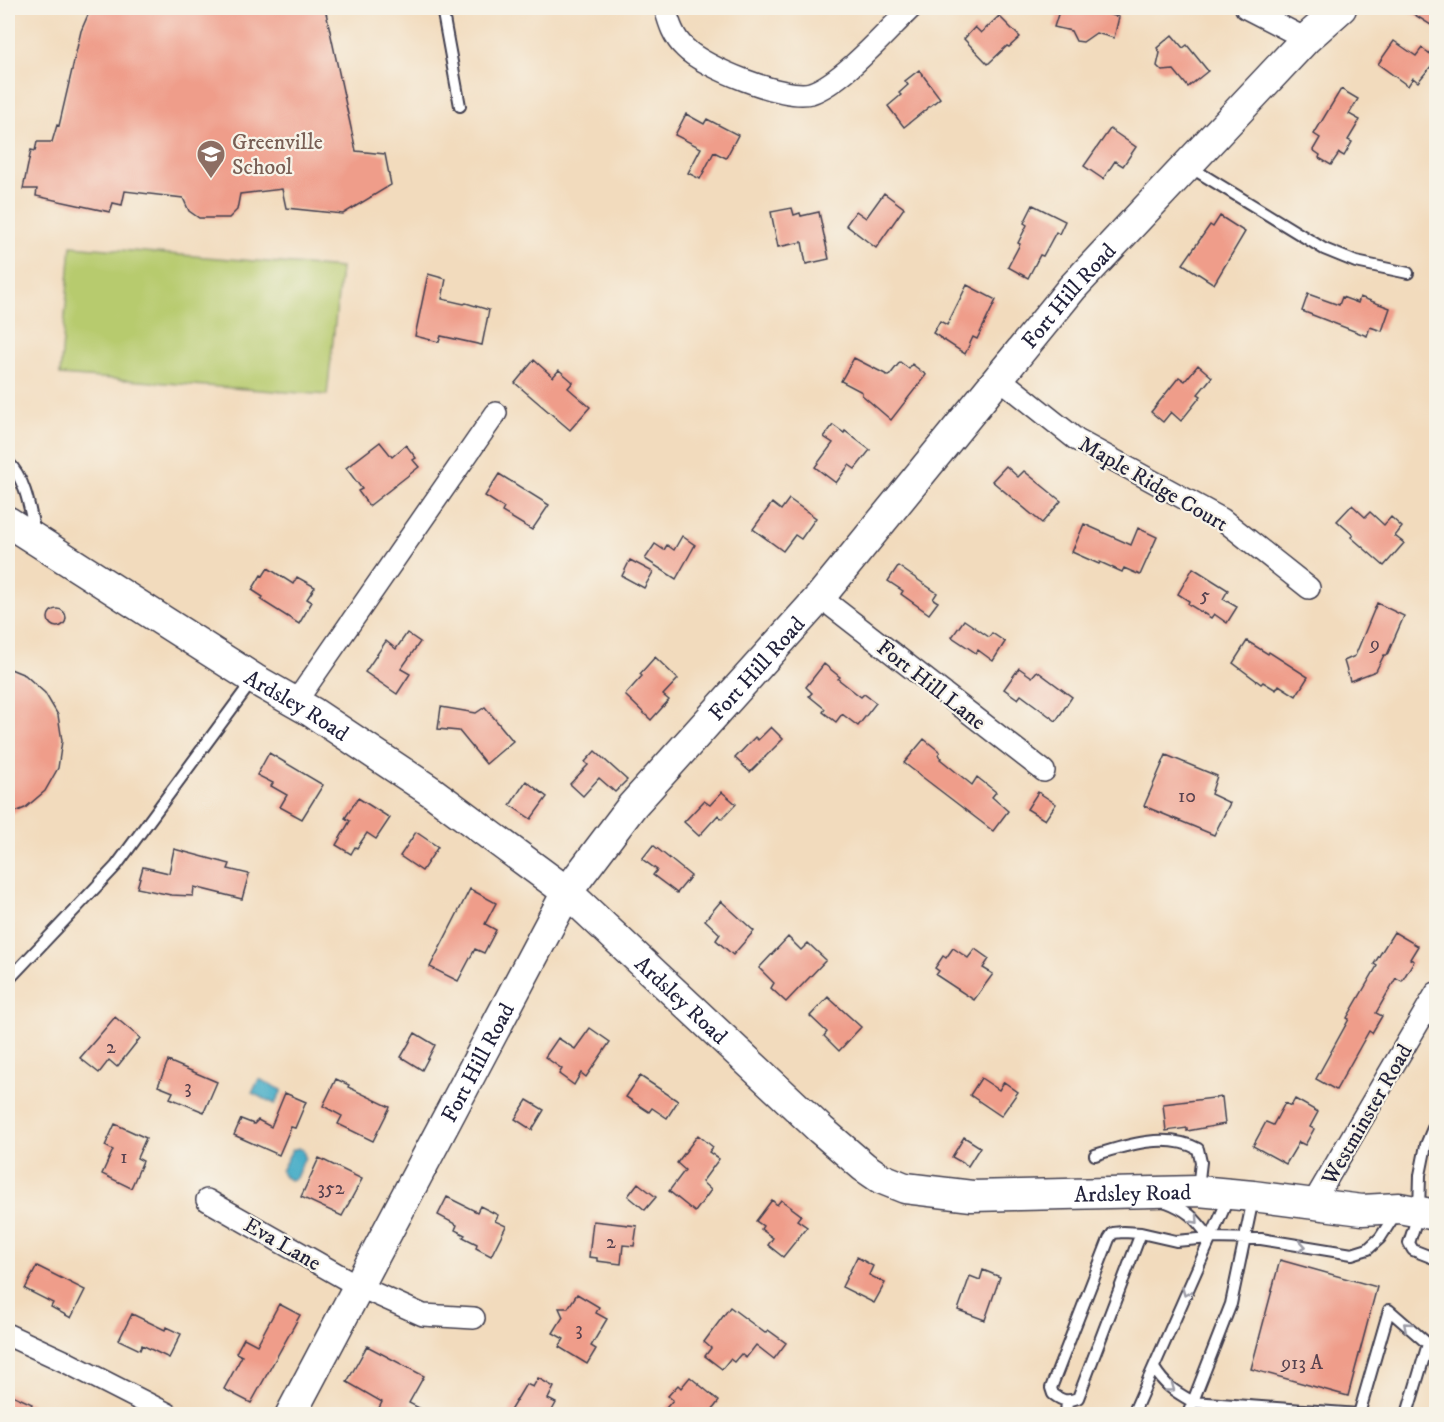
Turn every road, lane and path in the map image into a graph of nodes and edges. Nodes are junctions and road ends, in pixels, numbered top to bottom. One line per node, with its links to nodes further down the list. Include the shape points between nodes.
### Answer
1 (442, 8): 7 (lane)
2 (665, 8): 3 (street, via 671,28 685,48 706,64 778,92 810,93 841,76)
3 (911, 8)
4 (1246, 8): 6 (street)
5 (1341, 8): 6 (street, Fort Hill Road)
6 (1306, 39): 8 (street, Fort Hill Road)
7 (460, 106)
8 (1187, 166): 9 (lane, via 1324,249 1356,262); 10 (street, Fort Hill Road, via 1072,288)
9 (1408, 273)
10 (999, 378): 15 (street, Maple Ridge Court, via 1077,440 1222,519); 16 (street, Fort Hill Road)
11 (496, 413): 18 (street)
12 (8, 462): 14 (lane, via 28,501)
13 (8, 522): 14 (street, Ardsley Road)
14 (37, 540): 17 (street, Ardsley Road)
15 (1309, 588)
16 (820, 597): 19 (street, Fort Hill Lane); 20 (street, Fort Hill Road, via 632,806)
17 (254, 679): 18 (street, Ardsley Road); 21 (lane, via 116,866)
18 (295, 703): 20 (street, Ardsley Road, via 432,792)
19 (1044, 771)
20 (567, 892): 25 (street, Ardsley Road, via 821,1130 880,1178 905,1188 972,1196); 35 (street, Fort Hill Road)
21 (11, 976)
22 (1437, 993): 29 (street, Westminster Road)
23 (1437, 1121): 30 (lane, via 1426,1145)
24 (1095, 1155): 26 (lane, via 1136,1143 1188,1143 1198,1149 1201,1162)
25 (1138, 1191): 26 (street, Ardsley Road); 32 (lane, one-way to 32, via 1184,1209)
26 (1198, 1191): 27 (street, Ardsley Road)
27 (1242, 1195): 29 (street, Ardsley Road); 32 (lane); 33 (lane)
28 (207, 1200): 35 (street, Eva Lane)
29 (1313, 1203): 30 (street, Ardsley Road)
30 (1418, 1212): 33 (lane, one-way to 30, via 1352,1254 1368,1249); 34 (lane, via 1409,1243 1413,1250)
31 (1141, 1233): 32 (lane, via 1176,1241); 39 (lane, via 1078,1398); 39 (lane, via 1113,1233 1109,1239 1051,1388 1060,1400)
32 (1209, 1238): 33 (lane); 38 (lane, one-way to 38)
33 (1244, 1239): 40 (lane, via 1231,1304)
34 (1437, 1259)
35 (358, 1286): 36 (street, Eva Lane, via 423,1315); 42 (street, Fort Hill Road)
36 (474, 1318)
37 (8, 1335): 41 (street)
38 (1154, 1368): 40 (lane, one-way to 40, via 1170,1389); 44 (lane)
39 (1067, 1401): 43 (lane)
40 (1193, 1402): 45 (lane); 46 (lane)
41 (168, 1414)
42 (291, 1414)
43 (1066, 1414)
44 (1134, 1414)
45 (1188, 1414)
46 (1359, 1414): 47 (lane, one-way to 46, via 1428,1344 1389,1310)
47 (1407, 1414)

